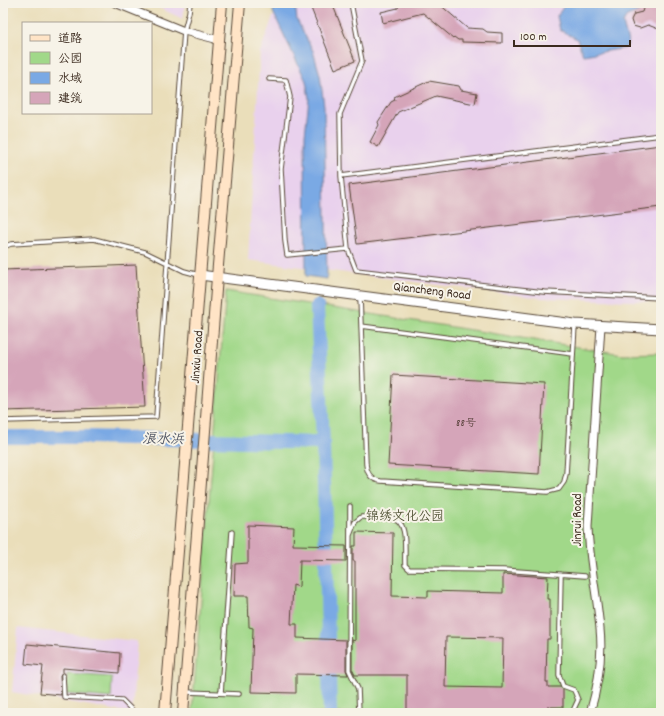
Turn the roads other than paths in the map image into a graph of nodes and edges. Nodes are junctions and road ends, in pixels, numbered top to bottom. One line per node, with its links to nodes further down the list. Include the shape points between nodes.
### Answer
1 (115, 3): 6 (street)
2 (190, 3): 6 (lane)
3 (222, 3): 7 (main road, Jinxiu Road)
4 (240, 3): 15 (main road, Jinxiu Road)
5 (351, 3): 10 (lane, via 362,60 340,114)
6 (184, 31): 7 (street); 13 (lane)
7 (219, 40): 14 (main road, Jinxiu Road)
8 (269, 79): 12 (lane, via 286,80 290,97 281,169 287,255)
9 (661, 135): 10 (lane)
10 (341, 176): 12 (lane)
11 (3, 247): 13 (lane, via 11,244 94,239 145,252)
12 (348, 249): 17 (lane, via 356,270 544,292)
13 (167, 262): 14 (lane, via 184,271); 23 (lane, via 156,417)
14 (200, 275): 15 (street, Qiancheng Road); 34 (main road, Jinxiu Road)
15 (217, 277): 16 (street, Qiancheng Road); 30 (main road, Jinxiu Road)
16 (360, 296): 18 (street, Qiancheng Road); 19 (lane)
17 (661, 298)
18 (575, 324): 20 (street, Qiancheng Road); 22 (lane)
19 (361, 326): 22 (lane); 22 (lane, via 366,464 370,476 381,481 547,492 559,489 566,474)
20 (600, 326): 21 (street, Qiancheng Road); 38 (street, Jinrui Road, via 588,526 601,647 598,682)
21 (661, 329)
22 (573, 354)
23 (3, 420)
24 (350, 506): 26 (lane)
25 (232, 532): 31 (lane)
26 (350, 536): 27 (lane, via 355,522 361,517 394,518 402,522 404,528 405,565 409,569 503,570); 36 (lane, via 349,670 358,689)
27 (561, 574): 28 (lane); 37 (lane, via 559,675 563,686 574,690 578,700)
28 (586, 576)
29 (63, 675): 33 (lane, via 64,697 122,700)
30 (185, 692): 31 (lane); 35 (main road, Jinxiu Road)
31 (221, 693): 32 (lane)
32 (239, 694)
33 (135, 713)
34 (165, 713)
35 (183, 713)
36 (359, 713)
37 (572, 713)
38 (590, 713)

